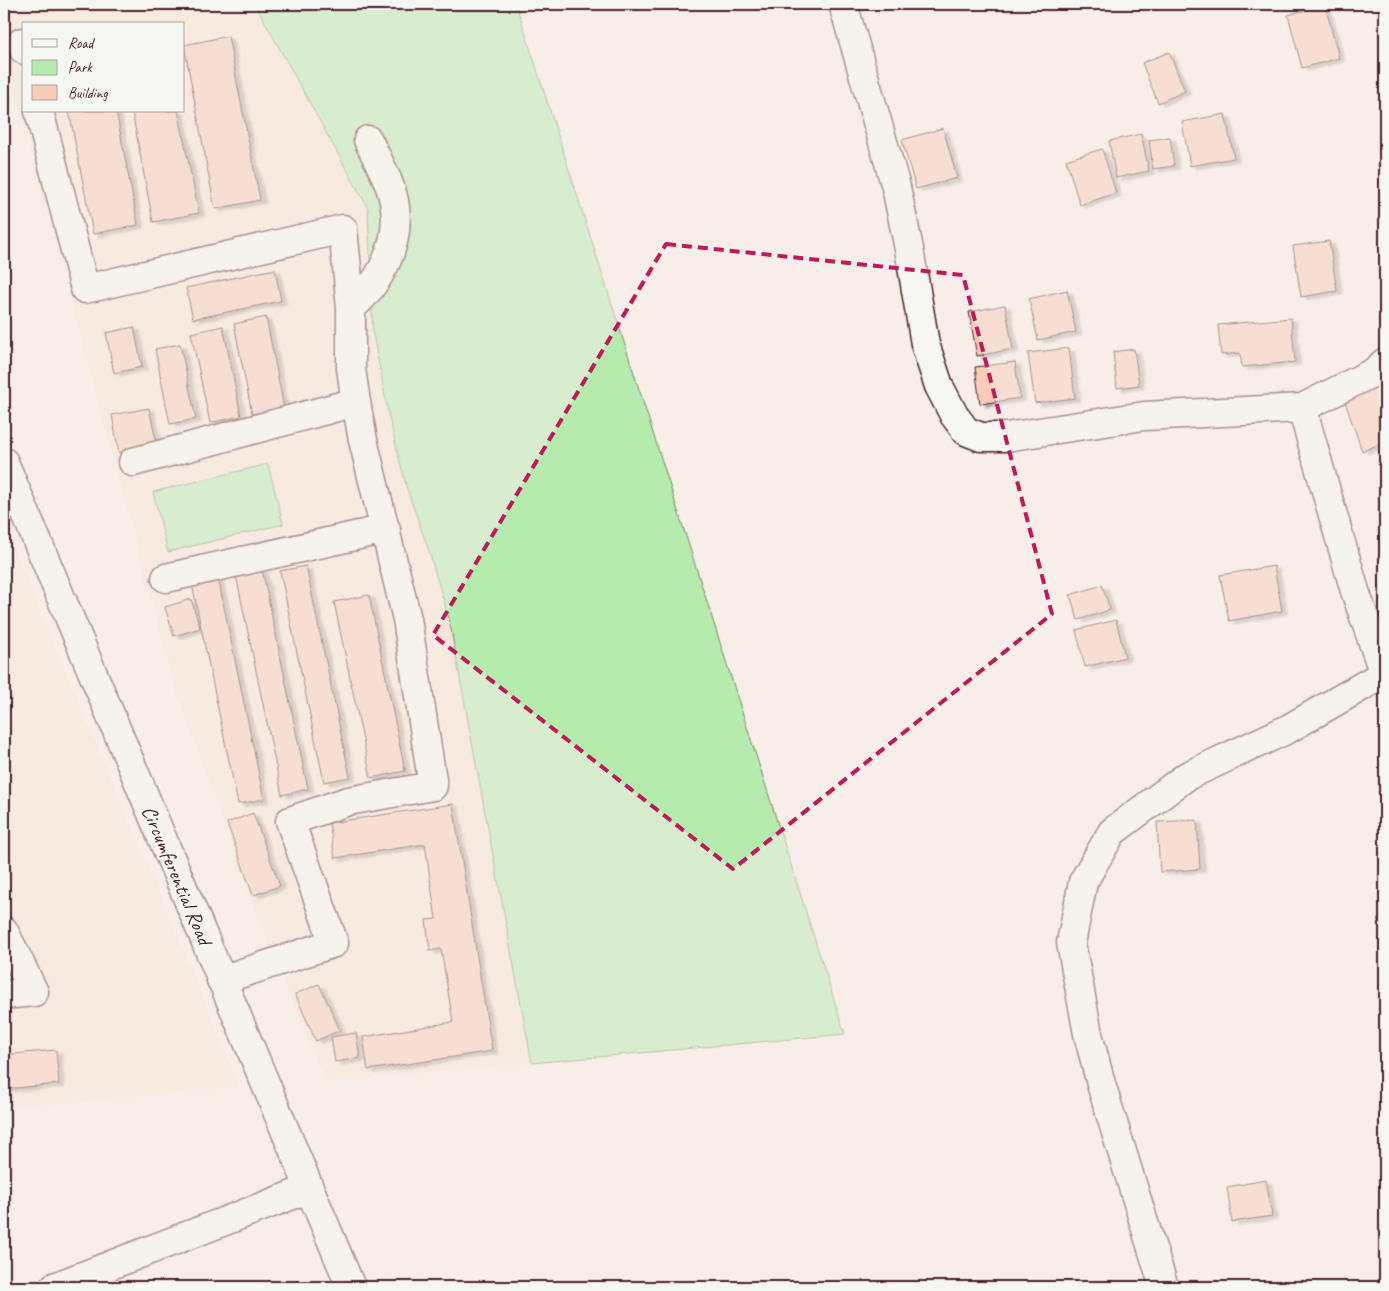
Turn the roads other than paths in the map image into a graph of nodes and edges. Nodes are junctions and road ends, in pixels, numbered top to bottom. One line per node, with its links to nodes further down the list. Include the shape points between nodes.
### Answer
1 (842, 4): 7 (street, via 896,187 925,344 939,386 966,431 981,437 1006,437 1144,416)
2 (40, 112): 4 (street, via 85,289 343,230)
3 (368, 140): 4 (street, via 392,193 395,226 385,266 376,283)
4 (351, 308): 6 (street, via 351,369)
5 (1385, 362): 7 (street, via 1374,372)
6 (356, 402): 9 (street); 10 (street)
7 (1302, 408): 12 (street, via 1355,591)
8 (4, 462): 14 (street, Circumferential Road)
9 (133, 462)
10 (386, 529): 11 (street); 14 (street, via 416,672 433,786 348,801 290,821 334,943)
11 (166, 578)
12 (1384, 674): 19 (street, via 1288,729 1187,776 1112,832 1083,882 1071,943 1088,1034)
13 (4, 931): 15 (street, via 34,992)
14 (221, 980): 16 (street, Circumferential Road)
15 (4, 995)
16 (308, 1190): 17 (street); 18 (street, Circumferential Road)
17 (54, 1287)
18 (351, 1287)
19 (1164, 1287)

